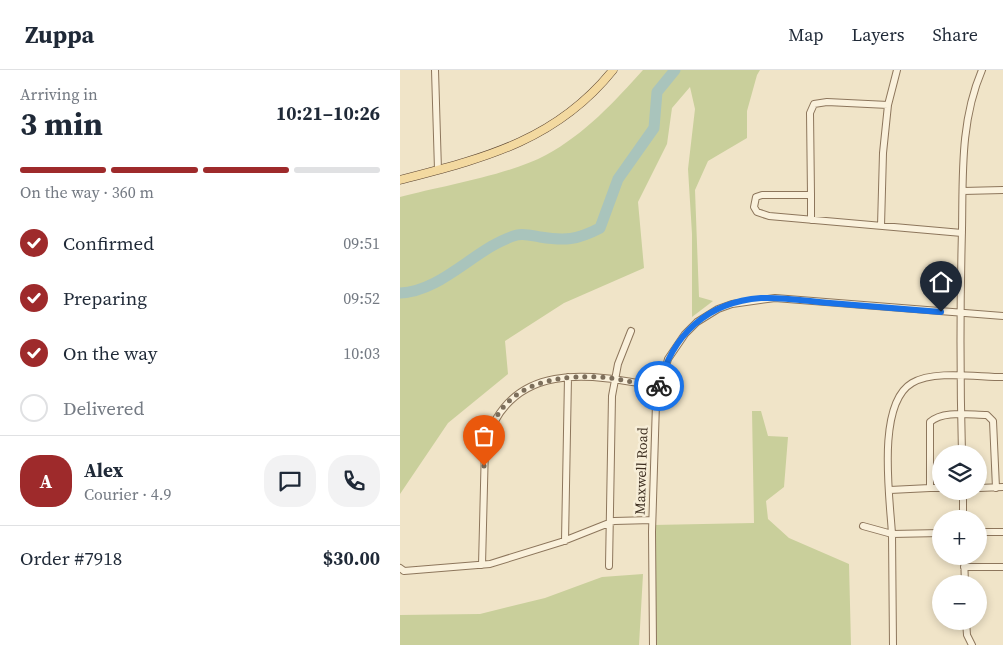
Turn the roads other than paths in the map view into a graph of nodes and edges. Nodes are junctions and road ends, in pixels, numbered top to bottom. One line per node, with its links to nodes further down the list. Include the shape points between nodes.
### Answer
1 (434, 70): 6 (street)
2 (613, 70): 6 (main road, via 596,92 549,127 508,149)
3 (897, 70): 5 (street)
4 (982, 70): 9 (street, via 971,96 963,143)
5 (888, 105): 10 (street, via 827,102 811,107); 12 (street)
6 (438, 170): 7 (main road)
7 (400, 180)
8 (1003, 190): 9 (street)
9 (962, 191): 13 (street)
10 (811, 195): 11 (street); 11 (street, via 762,195 753,202 762,214)
11 (811, 220): 12 (street)
12 (881, 226): 13 (street)
13 (962, 233): 14 (street)
14 (960, 314): 15 (street, Maxwell Road); 17 (street); 21 (street, Maxwell Road, via 775,298 739,302 712,312 685,334 668,359)
15 (1003, 316)
16 (631, 331): 20 (street)
17 (960, 376): 19 (street); 22 (street); 26 (street, via 933,376 911,384 898,397 891,414)
18 (568, 377): 20 (street); 34 (street); 35 (street, via 544,380 525,388 511,400 489,432 485,446)
19 (1003, 377)
20 (615, 379): 21 (street); 28 (street, via 611,409)
21 (659, 387): 27 (street, Maxwell Road, via 653,451)
22 (961, 415): 23 (street); 24 (street, via 987,415 993,421); 25 (street, via 943,416 930,422)
23 (962, 445)
24 (999, 487)
25 (930, 488): 26 (street)
26 (890, 490): 33 (street)
27 (652, 520): 28 (street); 42 (street, Maxwell Road)
28 (609, 523): 34 (street); 36 (street)
29 (863, 526): 33 (street)
30 (987, 532): 31 (street)
31 (1003, 532)
32 (932, 533): 33 (street)
33 (892, 534): 43 (street)
34 (565, 541): 35 (street)
35 (482, 565): 39 (street, via 404,571)
36 (608, 566)
37 (964, 567): 38 (street); 40 (street)
38 (1003, 567)
39 (400, 568)
40 (964, 575)
41 (967, 630): 44 (street)
42 (653, 645)
43 (894, 645)
44 (972, 645)

